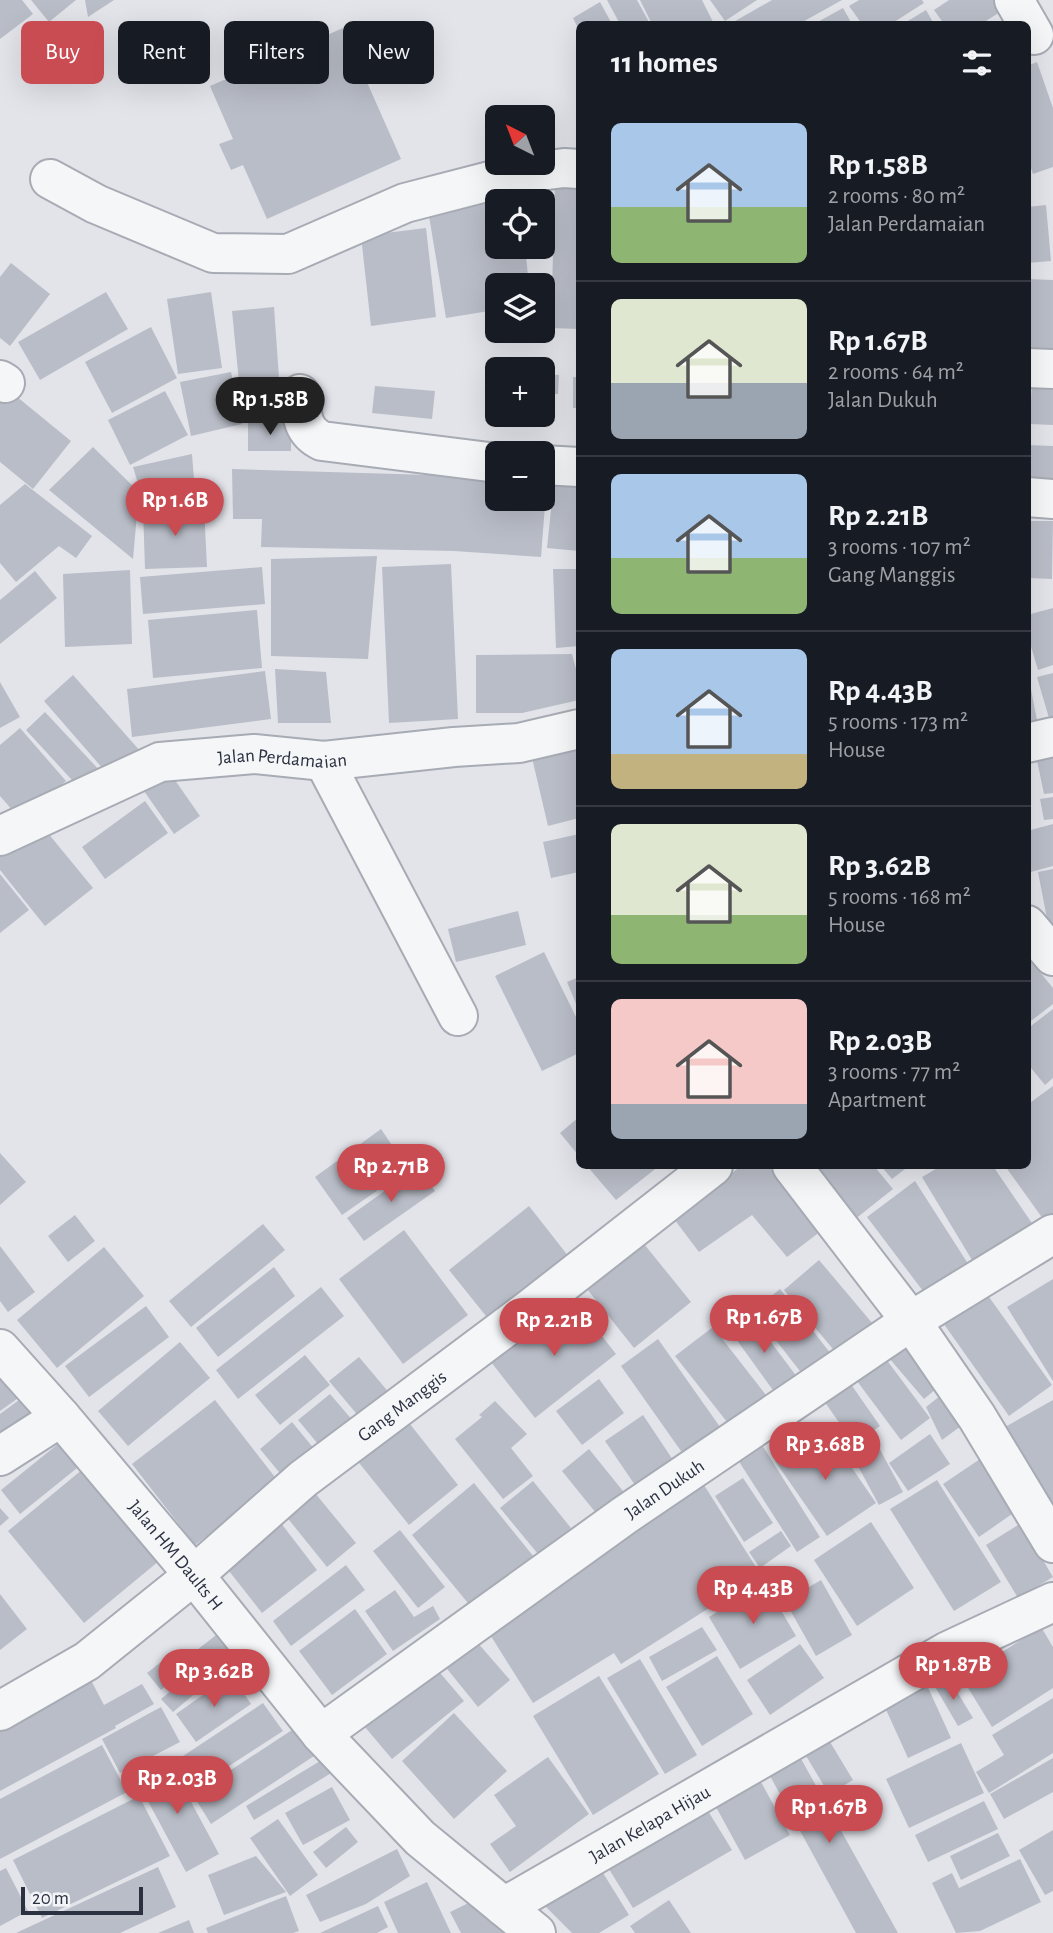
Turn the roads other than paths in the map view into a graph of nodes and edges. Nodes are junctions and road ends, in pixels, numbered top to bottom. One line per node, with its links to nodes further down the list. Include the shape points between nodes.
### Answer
1 (1014, 0): 2 (street)
2 (1030, 21)
3 (576, 169): 4 (street, via 517,174 405,203 288,254 213,253 96,204)
4 (50, 178)
5 (1031, 368): 6 (street)
6 (1053, 369)
7 (300, 394): 8 (street, via 302,422 321,442)
8 (485, 462)
9 (555, 466): 10 (street)
10 (576, 467)
11 (1031, 497): 12 (street)
12 (1053, 499)
13 (576, 730): 16 (street, Jalan Perdamaian, via 519,743)
14 (1053, 737): 15 (street)
15 (1031, 742)
16 (324, 761): 17 (street, Jalan Perdamaian, via 254,754 160,762); 20 (street)
17 (0, 836)
18 (1031, 930): 19 (street)
19 (1053, 956)
20 (458, 1016)
21 (709, 1169): 29 (street, Gang Manggis, via 303,1479)
22 (794, 1169): 24 (street)
23 (1053, 1234): 24 (street, Jalan Dukuh)
24 (911, 1321): 28 (street, via 977,1417); 32 (street, Jalan Dukuh, via 625,1515)
25 (0, 1349): 26 (street, Jalan HM Daults H)
26 (61, 1417): 27 (street); 29 (street, Jalan HM Daults H)
27 (0, 1456)
28 (1053, 1543)
29 (194, 1575): 31 (street, Gang Manggis, via 87,1661); 32 (street, Jalan HM Daults H)
30 (1053, 1602): 33 (street, Jalan Kelapa Hijau, via 948,1651)
31 (0, 1711)
32 (321, 1734): 33 (street, Jalan HM Daults H, via 419,1838)
33 (504, 1907): 34 (street, Jalan HM Daults H)
34 (536, 1933)

